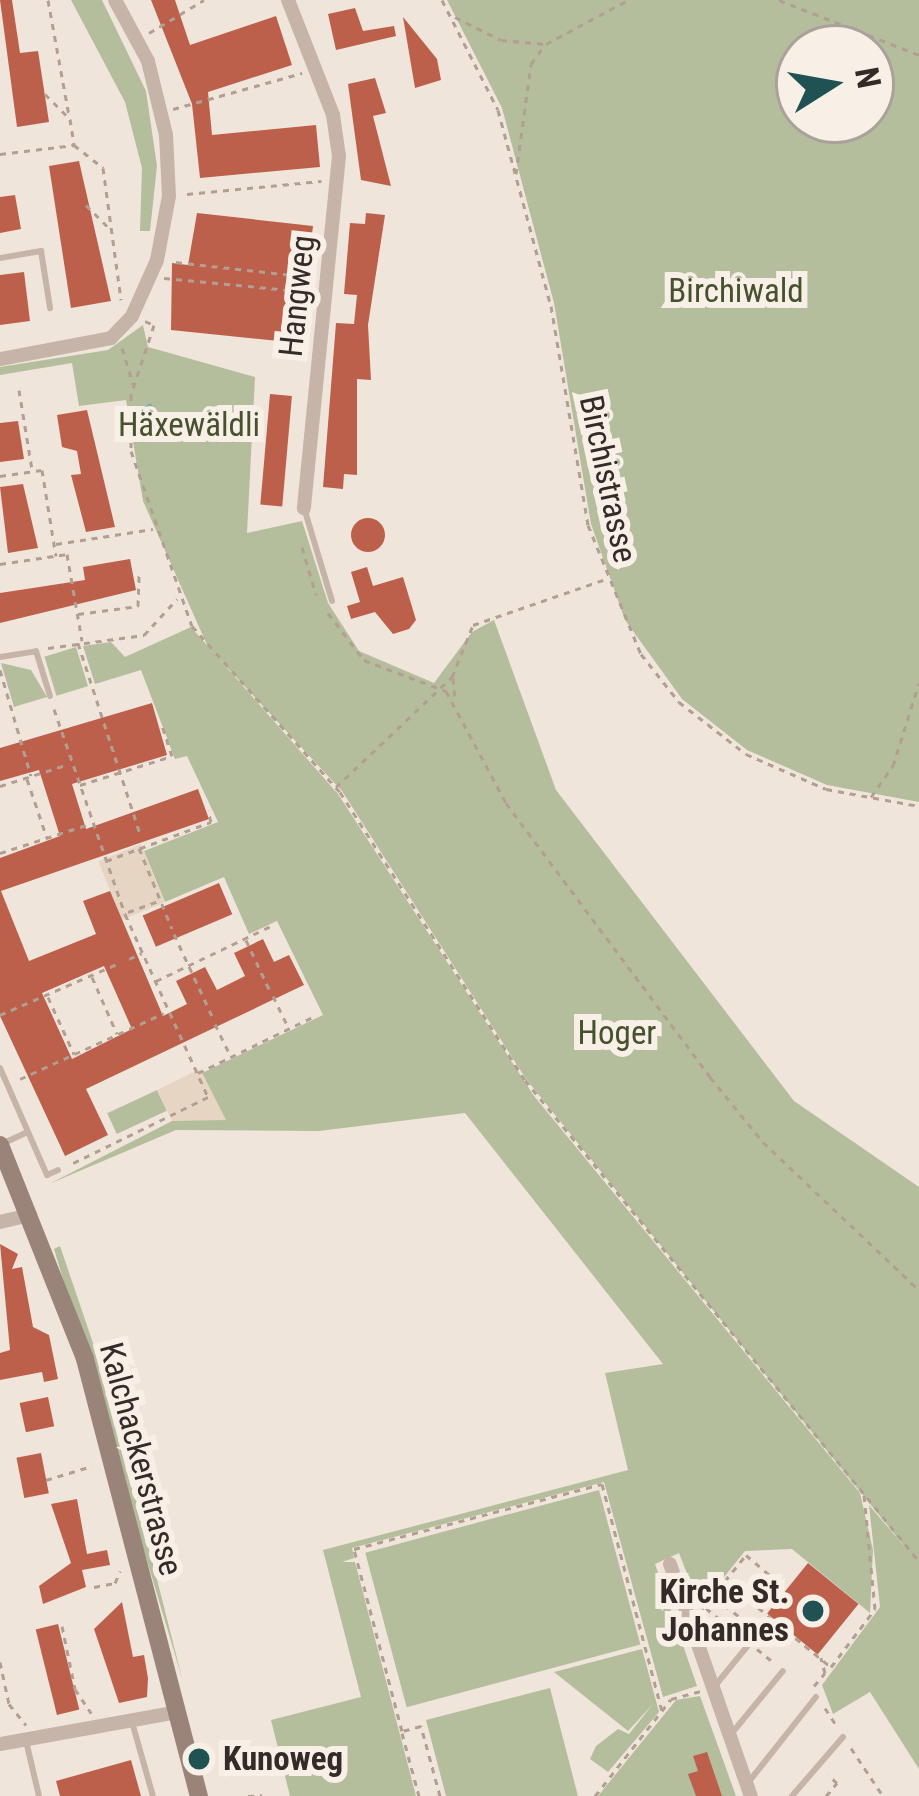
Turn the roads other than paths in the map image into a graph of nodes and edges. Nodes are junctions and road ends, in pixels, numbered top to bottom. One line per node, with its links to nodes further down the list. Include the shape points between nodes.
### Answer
1 (115, 0): 5 (street, via 148,62 166,135 169,196 151,276 113,337)
2 (288, 0): 6 (street, Hangweg, via 338,166)
3 (0, 258): 4 (lane, via 41,251)
4 (50, 308)
5 (0, 359)
6 (304, 508): 7 (lane, Hangweg)
7 (332, 601)
8 (0, 657): 9 (lane, via 36,651)
9 (50, 696)
10 (0, 1068): 11 (lane)
11 (28, 1132): 12 (lane); 13 (lane, via 47,1175)
12 (0, 1145): 14 (street, Kalchackerstrasse)
13 (58, 1170)
14 (30, 1215): 15 (street); 21 (street, Kalchackerstrasse, via 112,1462)
15 (0, 1222)
16 (670, 1564): 19 (street)
17 (749, 1643): 19 (lane)
18 (783, 1671): 23 (lane)
19 (713, 1687): 23 (street)
20 (813, 1695): 27 (lane)
21 (177, 1712): 22 (street); 30 (street, Kalchackerstrasse)
22 (132, 1722): 25 (street); 29 (lane)
23 (730, 1735): 27 (street)
24 (843, 1736): 31 (lane)
25 (28, 1741): 26 (street); 28 (lane)
26 (0, 1744)
27 (749, 1790)
28 (39, 1796)
29 (153, 1796)
30 (199, 1796)
31 (793, 1796)

